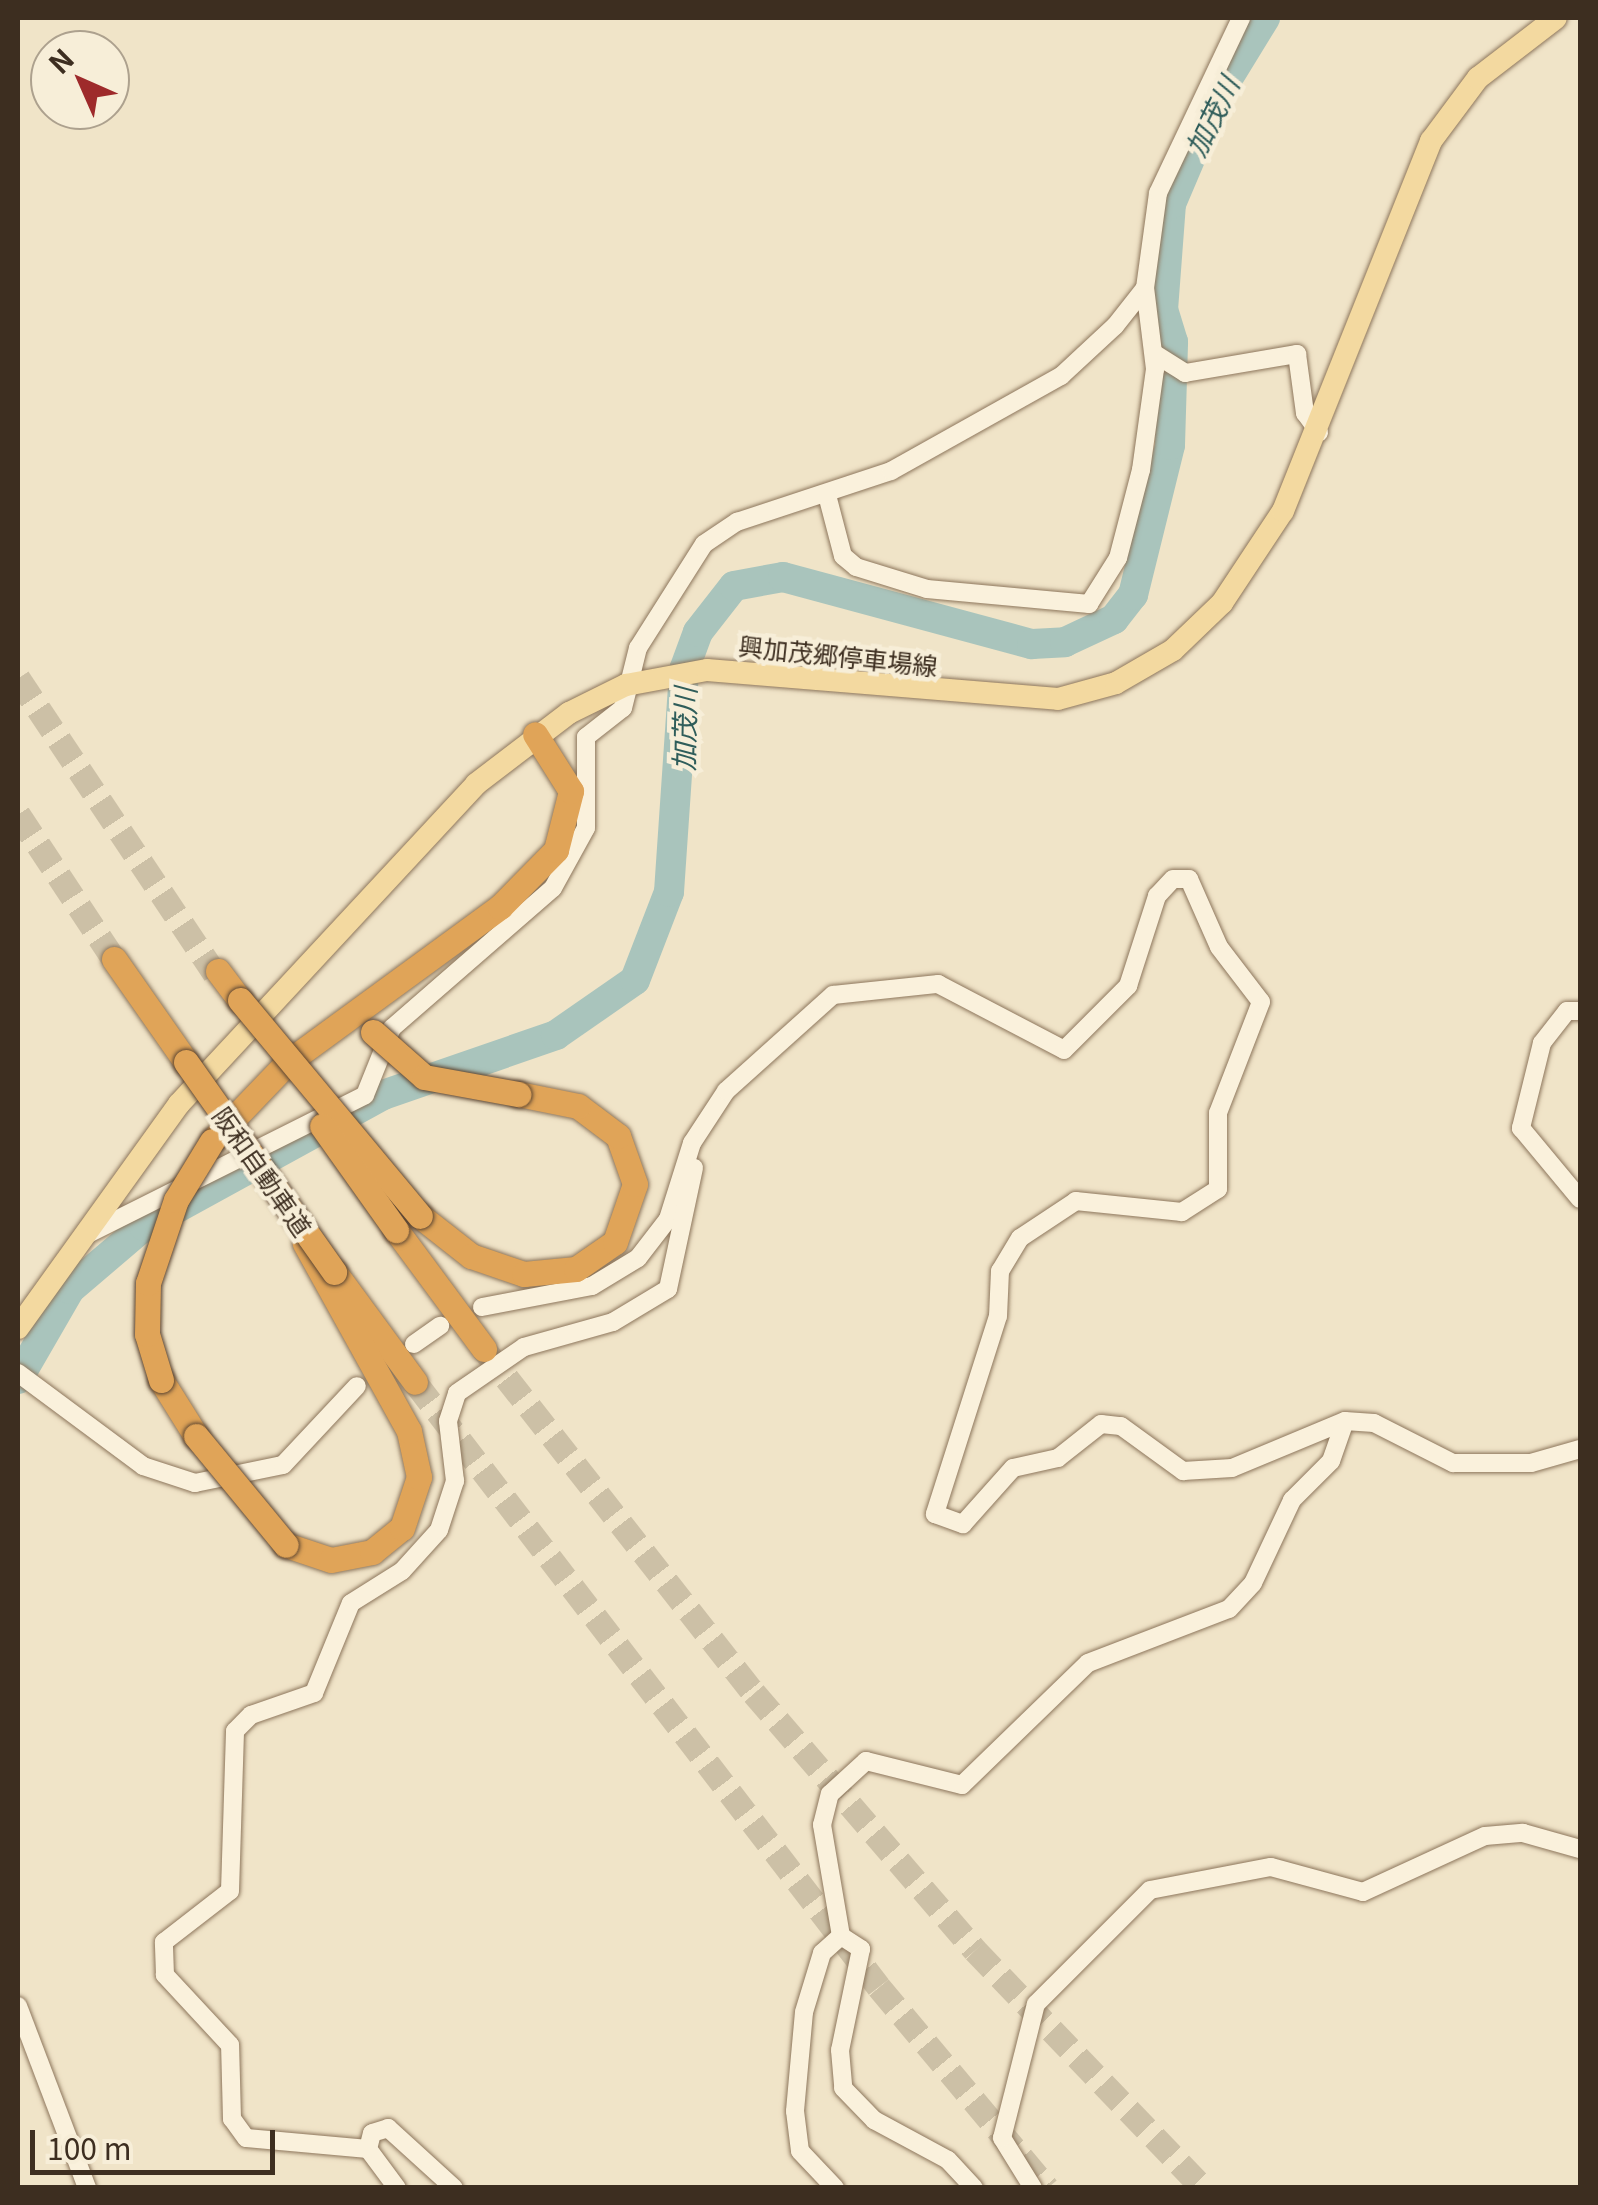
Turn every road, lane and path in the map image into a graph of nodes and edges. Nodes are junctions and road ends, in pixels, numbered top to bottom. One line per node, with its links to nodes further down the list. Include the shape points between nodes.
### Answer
1 (1241, 18): 3 (street, via 1158,193)
2 (1542, 21): 5 (main road, 興加茂郷停車場線, via 1467,90 1423,155)
3 (1145, 288): 4 (street); 6 (street, via 1060,376 891,471)
4 (1155, 354): 5 (street, via 1185,373 1297,354 1306,413); 6 (street, via 1133,506 1118,558 1090,604 927,589 856,567 842,556)
5 (1319, 432): 7 (main road, 興加茂郷停車場線, via 1284,511 1222,603 1173,650 1116,683 1015,700 707,670)
6 (826, 495): 7 (street, via 736,522 704,544 638,648)
7 (626, 685): 8 (main road, 興加茂郷停車場線); 16 (street, via 623,708 586,736 588,810 574,860 542,900 392,1028 366,1095)
8 (534, 734): 12 (highway, via 571,791 556,850 500,906); 16 (main road, 興加茂郷停車場線, via 467,794 179,1104)
9 (114, 959): 17 (highway, 阪和自動車道, bridge, via 286,1204)
10 (216, 972): 11 (highway)
11 (238, 1002): 12 (highway, bridge, via 420,1216 471,1256 524,1274 576,1269 615,1242 636,1184 618,1136 578,1106 424,1077 373,1032); 22 (highway, bridge)
12 (366, 1002): 17 (highway, bridge, via 273,1076 212,1141 169,1215 148,1283 147,1334 160,1380 196,1436 286,1545 331,1560 372,1552 402,1528 417,1492 409,1431)
13 (1580, 1010): 15 (street, via 1567,1011 1542,1044 1520,1128)
14 (697, 1132): 18 (street, via 668,1219 625,1270 566,1294); 26 (street, via 762,1054 833,995 938,984 1051,1047 1077,1045 1137,971 1158,896 1173,879 1189,879 1219,947 1261,1002 1218,1113 1218,1189 1182,1212 1076,1201 1020,1238 1000,1271 995,1327 935,1514 962,1524 1013,1468 1058,1458 1101,1424 1120,1426 1182,1470 1210,1472); 31 (street, via 686,1237 668,1290 613,1322 524,1347 457,1393 448,1422 455,1481 440,1530 402,1570 350,1603 314,1694 251,1715 235,1731 230,1891 164,1942 165,1975 230,2045 232,2119 246,2138)
15 (1580, 1198)
16 (81, 1237): 20 (main road, 興加茂郷停車場線)
17 (328, 1275): 24 (highway, 阪和自動車道)
18 (482, 1307)
19 (440, 1326): 21 (street)
20 (18, 1328)
21 (414, 1344)
22 (484, 1349)
23 (18, 1373): 25 (street, via 143,1466 214,1484 296,1457)
24 (415, 1382)
25 (357, 1386)
26 (1345, 1421): 27 (street, via 1374,1423 1453,1463 1532,1464); 29 (street, via 1331,1461 1292,1500 1253,1582 1229,1608 1088,1663 962,1785 866,1760 830,1794 822,1825)
27 (1580, 1449)
28 (1580, 1849): 37 (street, via 1523,1832 1485,1836 1363,1892 1271,1867 1150,1890 1036,2004 1002,2138)
29 (841, 1936): 35 (street, via 822,1953 804,2012 794,2111 800,2151); 36 (street, via 861,1949 840,2050 844,2088 874,2120 948,2160)
30 (18, 2006): 32 (street)
31 (368, 2148): 33 (street); 34 (street, via 372,2133 388,2128)
32 (86, 2188)
33 (398, 2188)
34 (454, 2188)
35 (835, 2188)
36 (974, 2188)
37 (1033, 2188)

